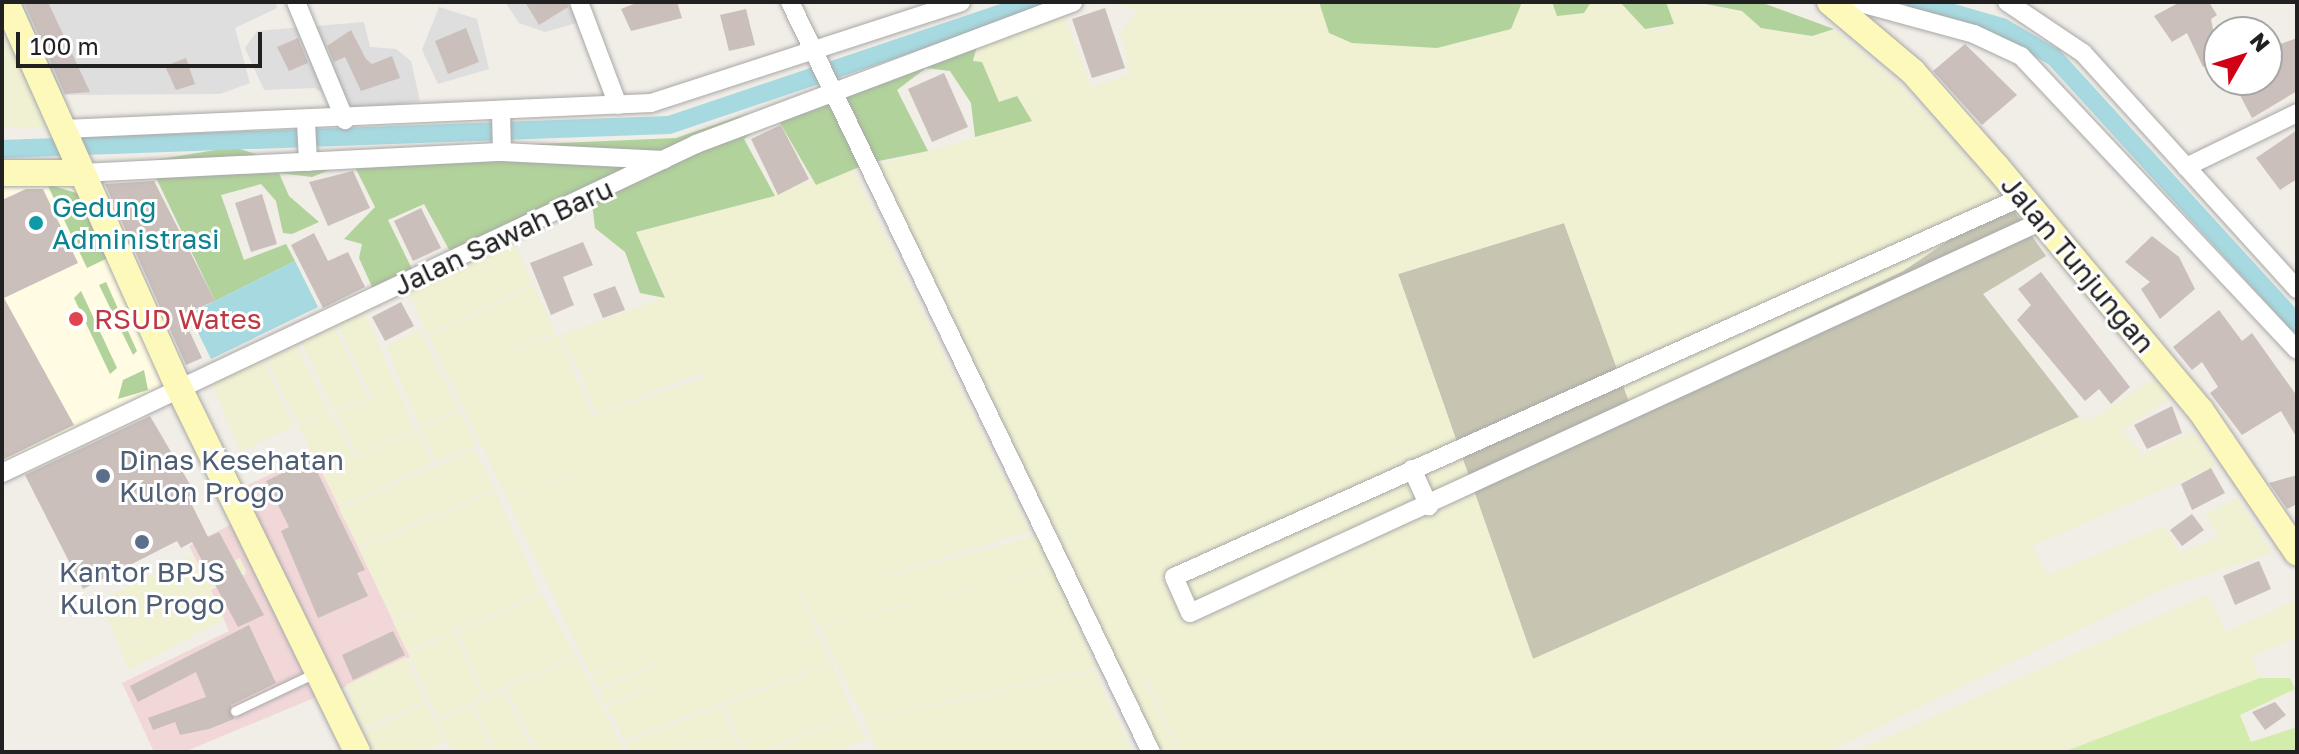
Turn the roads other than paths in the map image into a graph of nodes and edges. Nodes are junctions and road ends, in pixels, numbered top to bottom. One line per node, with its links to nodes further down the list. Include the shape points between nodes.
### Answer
1 (6, 2): 18 (main road)
2 (296, 2): 15 (street)
3 (579, 2): 12 (street)
4 (790, 2): 10 (street)
5 (961, 2): 10 (street)
6 (1073, 2): 11 (street, Jalan Sawah Baru)
7 (1830, 2): 23 (main road, Jalan Tunjungan, via 1913,72)
8 (1857, 2): 26 (street, via 1974,34 2021,56)
9 (2007, 2): 21 (street, via 2083,53)
10 (813, 53): 11 (street); 12 (street, via 651,103)
11 (828, 86): 20 (street, Jalan Sawah Baru); 35 (street)
12 (618, 105): 14 (street)
13 (2297, 113): 21 (street)
14 (502, 115): 15 (street); 17 (street)
15 (345, 120): 16 (street)
16 (306, 127): 18 (street); 19 (street)
17 (502, 148): 19 (street); 20 (street)
18 (72, 149): 19 (street); 22 (main road); 27 (main road)
19 (308, 157)
20 (664, 160): 27 (street, Jalan Sawah Baru)
21 (2186, 167): 25 (street)
22 (2, 173)
23 (2022, 197): 24 (main road, Jalan Tunjungan); 28 (street)
24 (2042, 221): 30 (street); 31 (main road, Jalan Tunjungan, via 2201,411)
25 (2297, 289)
26 (2297, 350)
27 (178, 386): 29 (street, Jalan Sawah Baru); 32 (main road)
28 (1412, 469): 30 (street); 30 (street, via 1174,577 1190,613)
29 (2, 473)
30 (1429, 506)
31 (2293, 536)
32 (320, 672): 33 (lane); 34 (main road)
33 (235, 711)
34 (357, 752)
35 (1151, 752)

